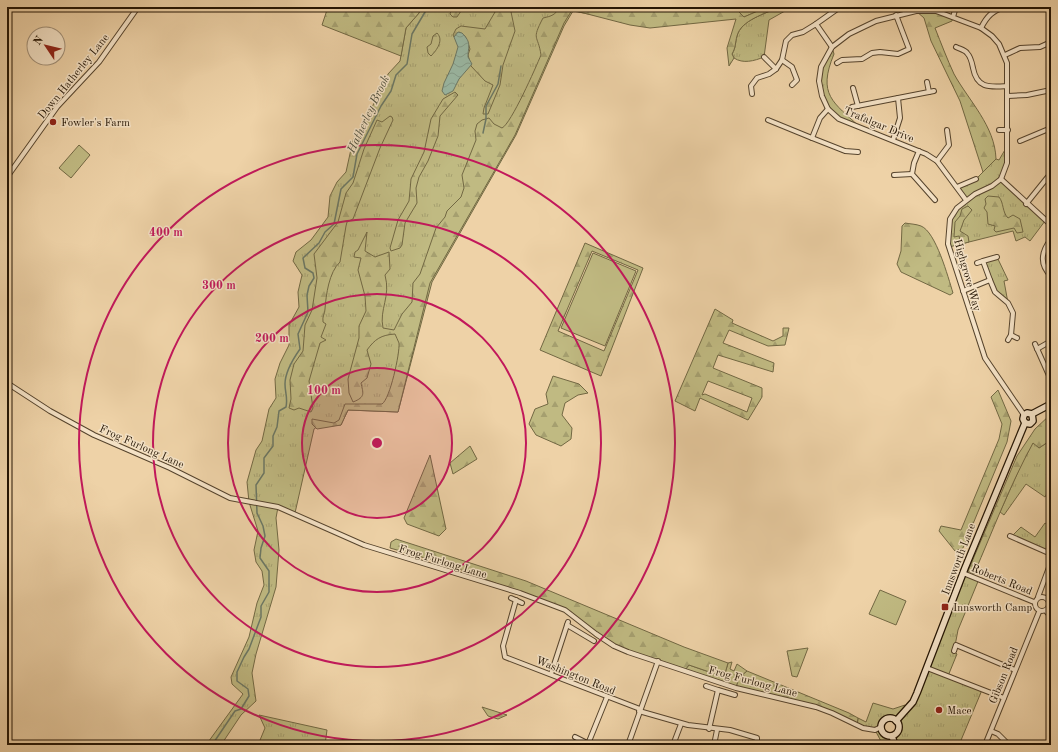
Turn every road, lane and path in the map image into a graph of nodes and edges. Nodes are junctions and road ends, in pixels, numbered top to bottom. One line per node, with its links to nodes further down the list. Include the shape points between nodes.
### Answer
1 (138, 7): 48 (street, Down Hatherley Lane, via 94,68 57,107)
2 (840, 7): 7 (street)
3 (956, 7): 6 (street)
4 (1006, 7): 8 (street, via 986,17)
5 (896, 15): 6 (street, Trafalgar Drive, via 916,10 936,11); 10 (street, Trafalgar Drive, via 849,34); 15 (street, via 910,50 898,54 872,53 862,60 841,58)
6 (953, 16): 8 (street)
7 (816, 24): 10 (street); 14 (street, via 792,35 786,41)
8 (980, 28): 12 (street, via 1000,44)
9 (1050, 40): 12 (street, via 1040,47 1020,48)
10 (832, 47): 29 (street, Trafalgar Drive, via 821,67 819,81)
11 (956, 47): 19 (street, via 967,53 972,60 975,77 981,84 989,88)
12 (1005, 55): 19 (street)
13 (764, 57): 16 (street)
14 (782, 60): 16 (street); 18 (street, via 792,67 799,80)
15 (837, 63)
16 (776, 69): 24 (street, via 749,85)
17 (927, 82): 23 (street)
18 (792, 85)
19 (1007, 86): 25 (street)
20 (853, 88): 27 (street)
21 (1051, 90): 25 (street)
22 (934, 91): 23 (street)
23 (929, 92): 26 (street)
24 (752, 94)
25 (1008, 96): 36 (street)
26 (898, 98): 27 (street); 38 (street, via 900,118)
27 (858, 106): 28 (street)
28 (852, 107)
29 (828, 109): 37 (street, via 820,118); 38 (street, Trafalgar Drive, via 839,119)
30 (777, 117): 32 (street)
31 (768, 120): 32 (street)
32 (774, 122): 37 (street)
33 (1051, 128): 39 (street)
34 (947, 130): 44 (street, via 949,145)
35 (999, 130): 36 (street)
36 (1008, 130): 50 (street, via 1008,163)
37 (812, 138): 41 (street)
38 (893, 140): 40 (street, Trafalgar Drive)
39 (1020, 141)
40 (919, 151): 44 (street, Trafalgar Drive); 46 (street)
41 (851, 152): 42 (street); 43 (street)
42 (858, 152)
43 (852, 158)
44 (937, 161): 51 (street, Trafalgar Drive)
45 (1051, 173): 56 (street)
46 (912, 174): 47 (street); 53 (street)
47 (894, 175)
48 (7, 177)
49 (976, 178): 51 (street)
50 (1001, 179): 55 (street, Highgrove Way); 56 (street)
51 (957, 187): 55 (street, Trafalgar Drive)
52 (936, 192): 53 (street)
53 (931, 195): 54 (street)
54 (936, 200)
55 (966, 200): 64 (street, Highgrove Way, via 950,219 948,231 948,244)
56 (1026, 204): 57 (street)
57 (1051, 225)
58 (1051, 239): 62 (street, via 1042,260 1045,270)
59 (997, 257): 60 (street)
60 (983, 261): 61 (street); 63 (street)
61 (978, 263)
62 (1051, 276)
63 (990, 280): 64 (street); 65 (street, via 995,292 1008,303 1013,313)
64 (962, 291): 75 (street, Highgrove Way, via 985,358)
65 (1011, 335): 66 (street); 67 (street)
66 (1017, 338)
67 (1008, 340)
68 (1051, 341): 70 (street)
69 (1035, 344): 70 (street)
70 (1037, 349): 71 (street)
71 (1051, 380)
72 (7, 383): 89 (street, Frog Furlong Lane, via 50,412 94,435 170,468 230,498 295,513 364,545 520,593 565,610 614,646)
73 (1051, 404): 74 (street)
74 (1032, 414): 75 (street); 76 (street, via 1033,421 1030,424)
75 (1024, 415): 76 (street)
76 (1025, 423): 80 (street, Innsworth Lane)
77 (1010, 536): 78 (street)
78 (1051, 554)
79 (1051, 562): 81 (street)
80 (963, 573): 82 (street, Roberts Road); 90 (street, Innsworth Lane)
81 (1038, 597): 82 (street); 84 (street, via 1044,597 1049,601)
82 (1034, 602): 85 (street)
83 (522, 603): 92 (street, Washington Road, via 513,599 503,646 505,657)
84 (1046, 611): 85 (street); 86 (street)
85 (1039, 612): 91 (street, Gibson Road)
86 (1051, 617)
87 (594, 641): 92 (street, via 568,623)
88 (954, 651): 91 (street, via 956,645)
89 (658, 661): 98 (street); 101 (street, Frog Furlong Lane, via 736,688 816,707 863,728 875,730)
90 (927, 668): 97 (street); 99 (street, Innsworth Lane, via 913,702)
91 (1015, 670): 97 (street, Gibson Road)
92 (551, 674): 96 (street, Washington Road)
93 (706, 686): 94 (street)
94 (718, 690): 95 (street); 102 (street)
95 (735, 695)
96 (607, 697): 98 (street, Washington Road); 107 (street)
97 (1004, 698): 104 (street, Gibson Road)
98 (639, 710): 100 (street, Washington Road); 108 (street)
99 (896, 721): 101 (street, via 885,720); 105 (street, via 898,728)
100 (681, 724): 102 (street, Washington Road); 109 (street)
101 (881, 727): 105 (street, via 884,734)
102 (709, 729): 103 (street, Washington Road)
103 (718, 730): 110 (street); 111 (street, Washington Road, via 730,730 756,738)
104 (991, 731): 113 (street, Gibson Road); 114 (street)
105 (892, 736): 112 (street)
106 (574, 737): 107 (street)
107 (590, 744)
108 (628, 745)
109 (673, 745)
110 (714, 745)
111 (757, 745)
112 (895, 745)
113 (985, 745)
114 (1009, 745)

